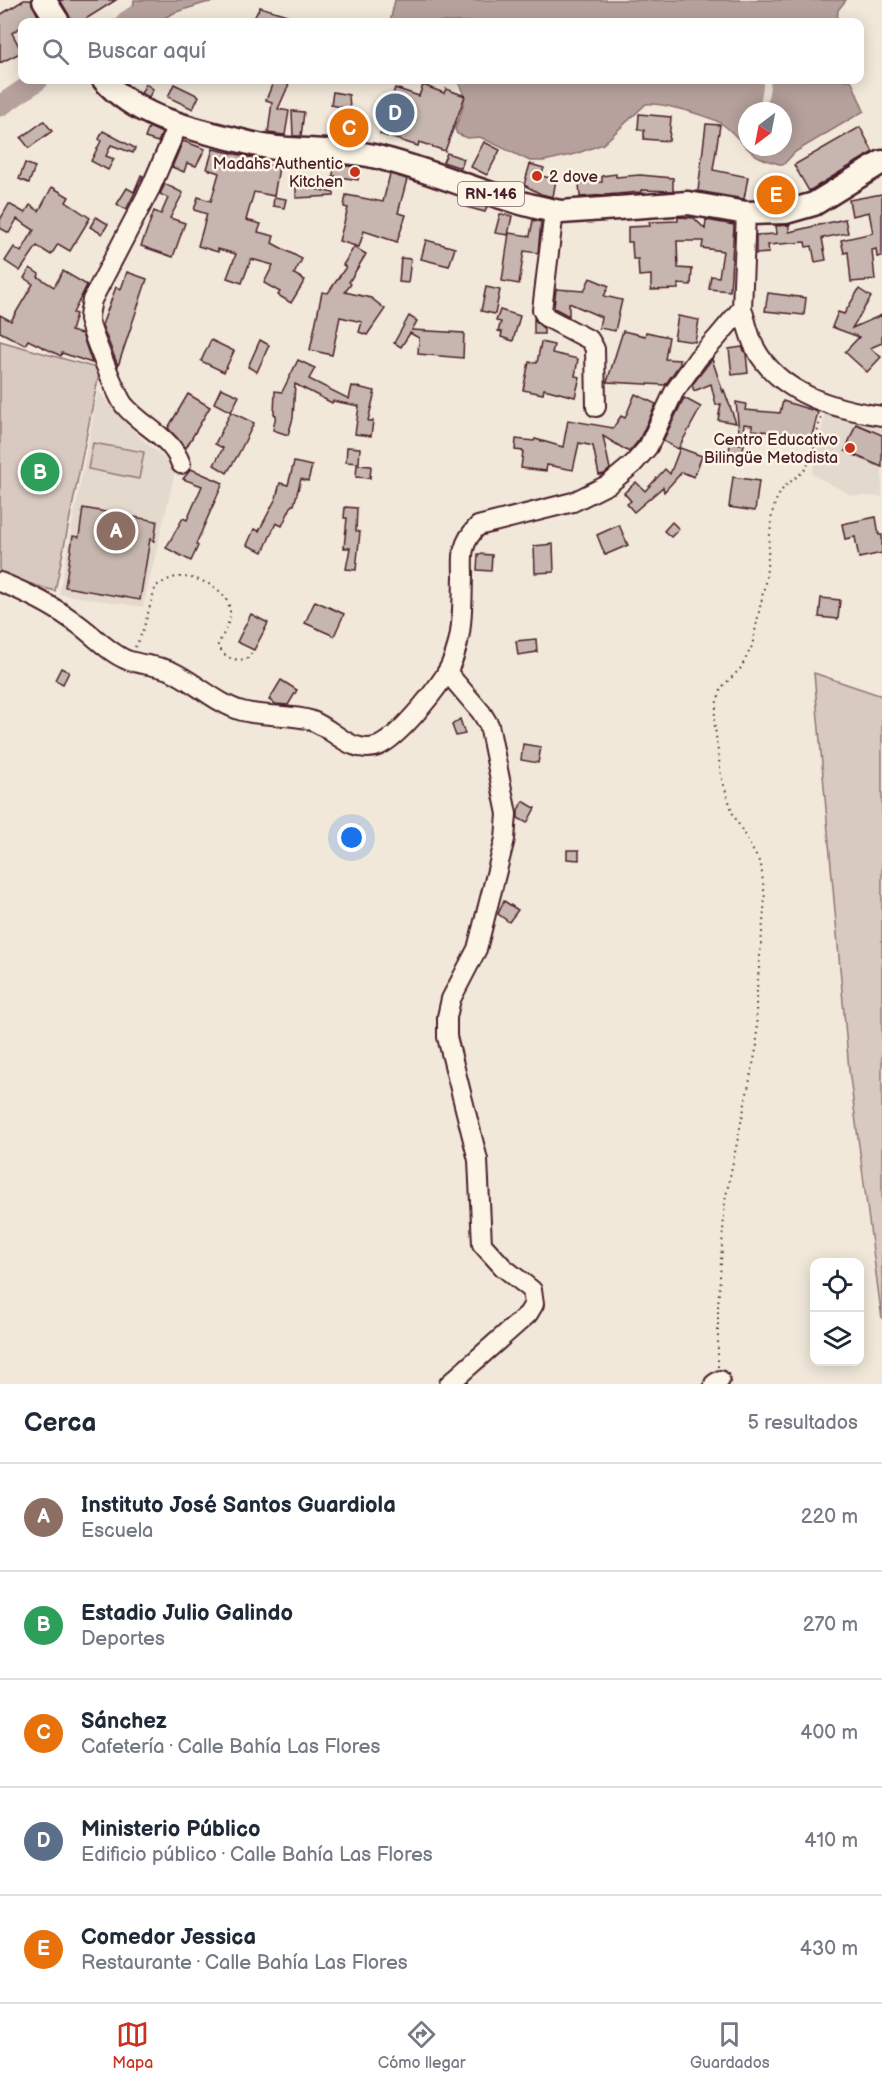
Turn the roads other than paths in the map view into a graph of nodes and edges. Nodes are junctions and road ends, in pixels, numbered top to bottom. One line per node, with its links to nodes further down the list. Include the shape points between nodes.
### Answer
1 (44, 0): 2 (main road)
2 (55, 18)
3 (108, 84): 4 (main road, RN-146, via 135,107)
4 (178, 125): 6 (main road, RN-146, via 268,147 367,153); 11 (street, via 151,188 92,300 89,319 123,404 167,441)
5 (882, 162): 7 (main road, RN-146, via 814,204 786,212)
6 (554, 211): 7 (main road, RN-146, via 688,204); 9 (street, via 542,310 590,340 595,348)
7 (746, 213): 8 (street)
8 (742, 308): 10 (street, via 754,346 764,363 784,380 823,404); 13 (street, via 698,358 674,393 648,447 609,484 573,502 478,526 463,549 462,630)
9 (596, 407)
10 (882, 416)
11 (182, 464)
12 (0, 582): 13 (street, via 72,619 128,660 173,672 240,711 307,719 363,748 392,738)
13 (447, 672): 14 (street, via 489,725 507,814 488,911 477,949 451,999 447,1037 478,1160 482,1244 532,1290 534,1304 528,1314)
14 (449, 1384)

